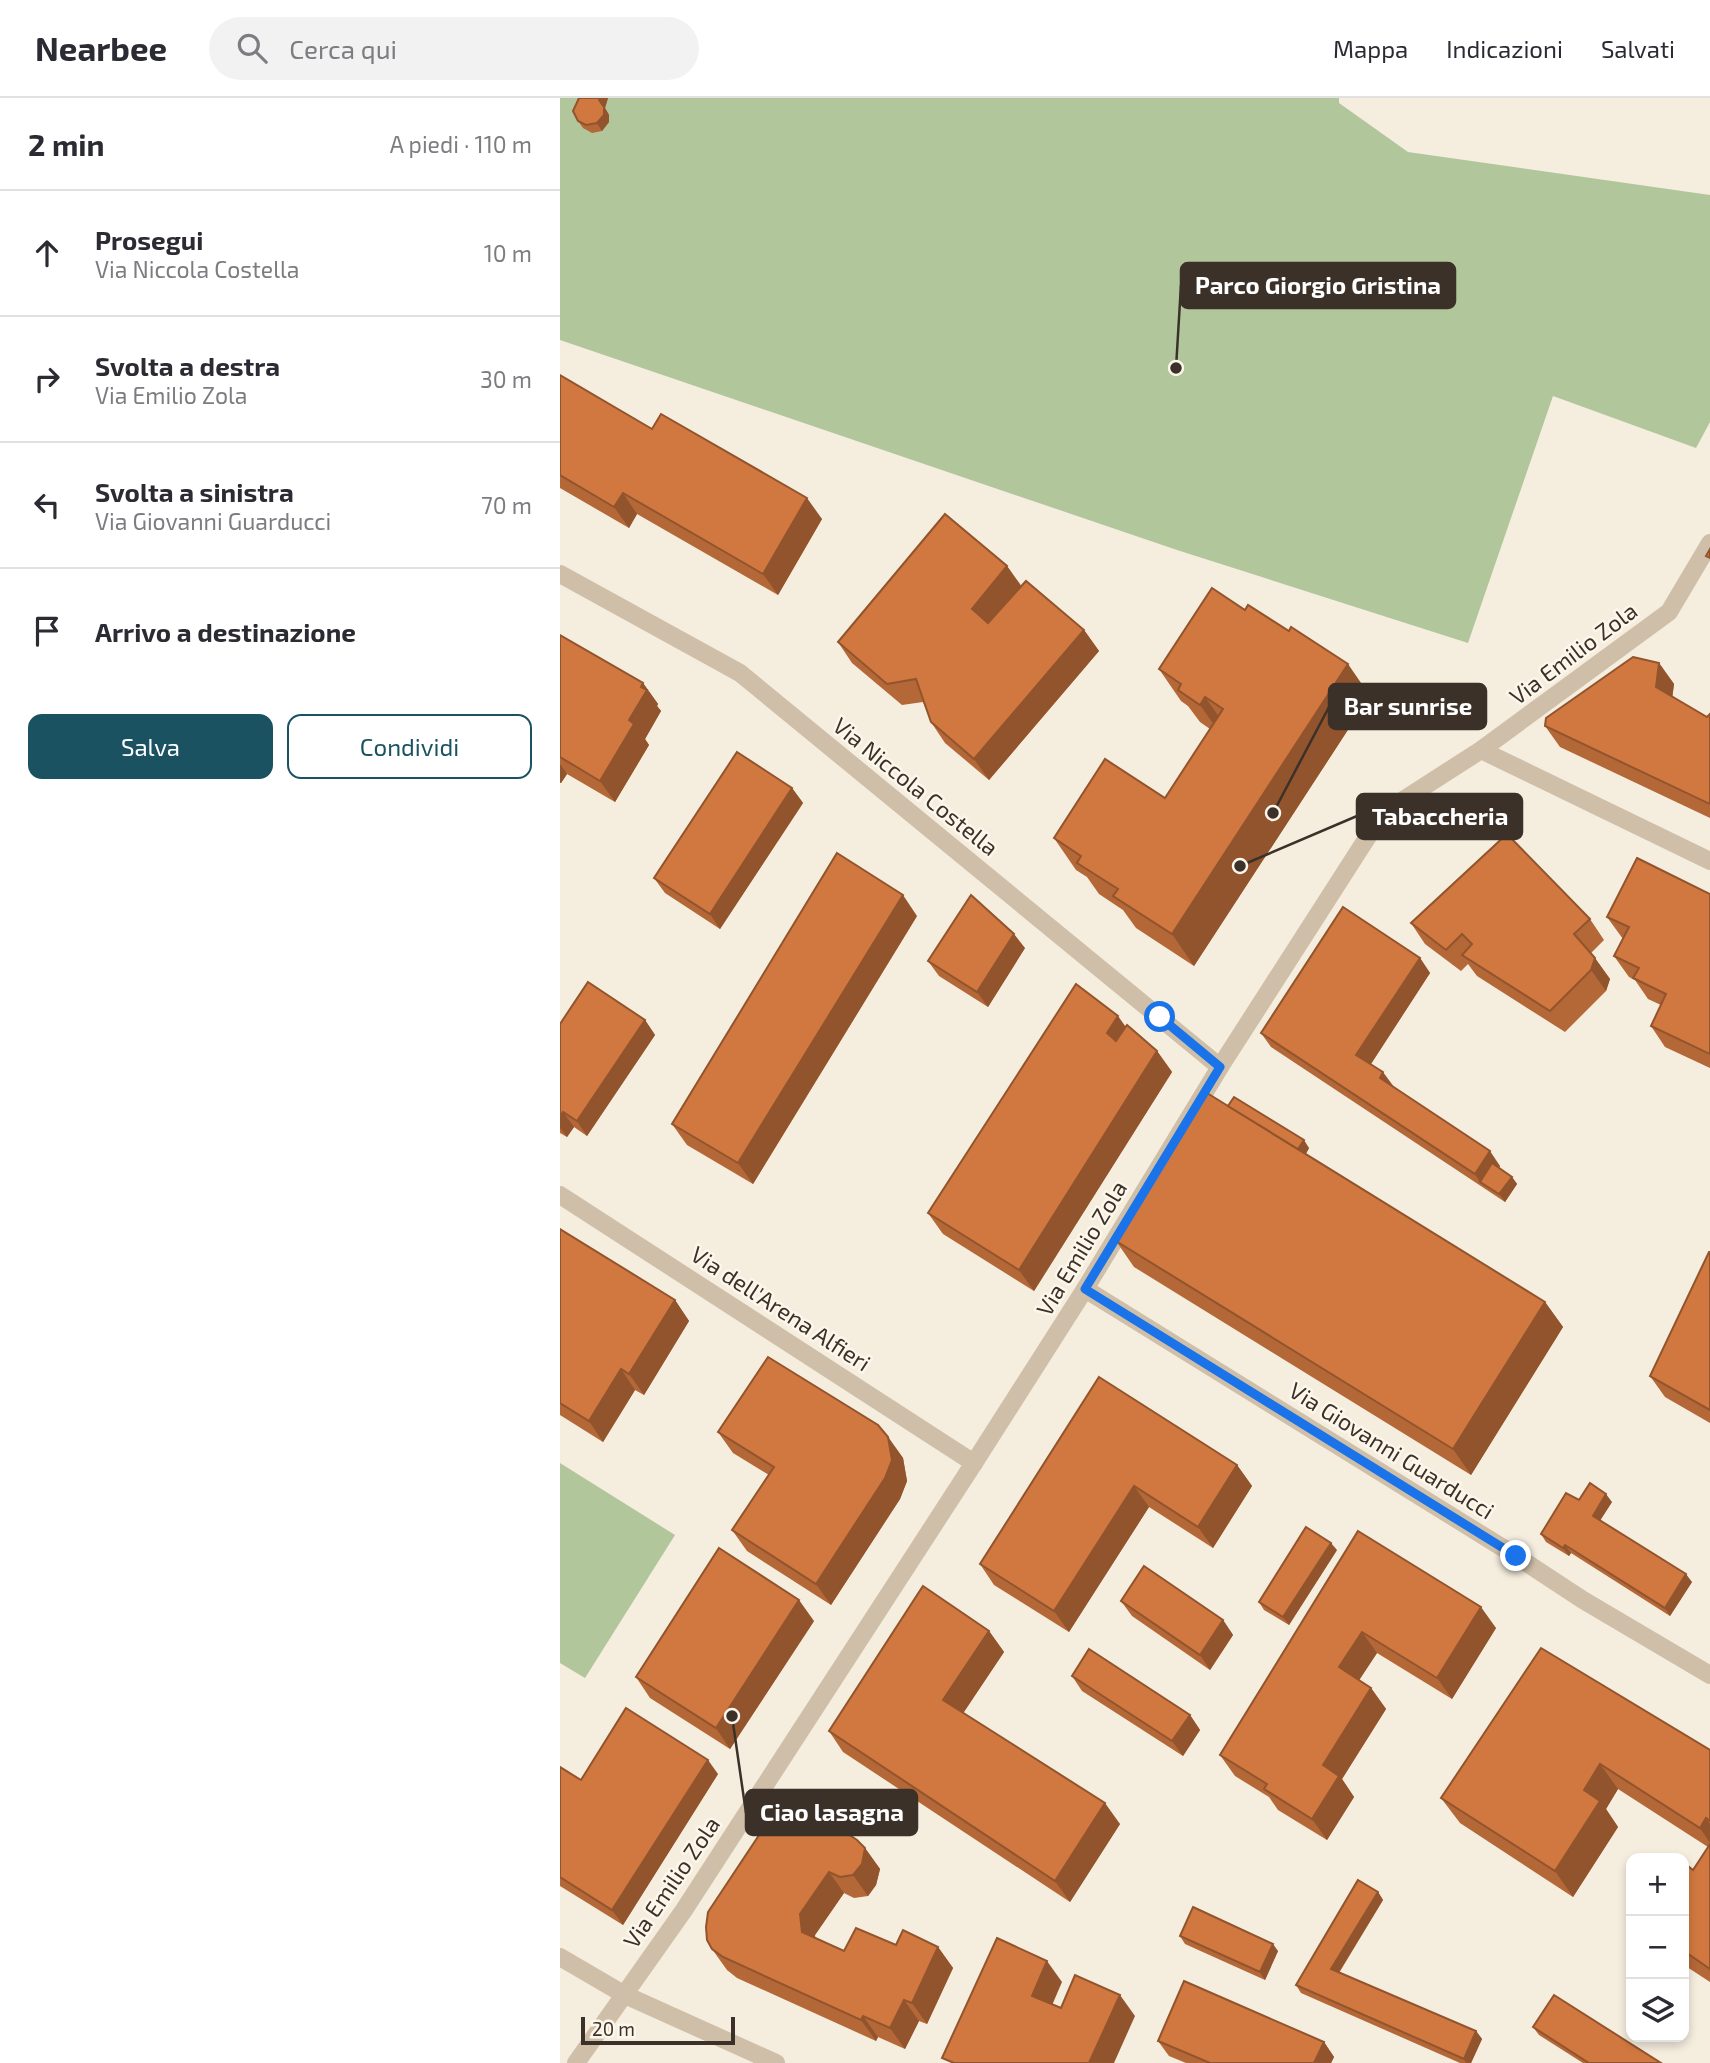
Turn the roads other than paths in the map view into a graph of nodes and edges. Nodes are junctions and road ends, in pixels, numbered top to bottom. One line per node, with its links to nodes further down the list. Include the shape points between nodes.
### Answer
1 (1710, 544): 3 (street, Via Emilio Zola, via 1669,612)
2 (560, 574): 5 (street, Via Niccola Costella, via 740,673)
3 (1481, 750): 4 (street); 5 (street, Via Emilio Zola, via 1382,813)
4 (1710, 861)
5 (1220, 1067): 7 (street, Via Emilio Zola)
6 (560, 1195): 8 (street, Via dell'Arena Alfieri)
7 (1085, 1289): 8 (street, Via Emilio Zola); 9 (street, Via Giovanni Guarducci)
8 (975, 1463): 11 (street, Via Emilio Zola)
9 (1710, 1675)
10 (560, 1957): 11 (street)
11 (625, 1995): 12 (street, Via Emilio Zola); 13 (street)
12 (576, 2063)
13 (776, 2063)

